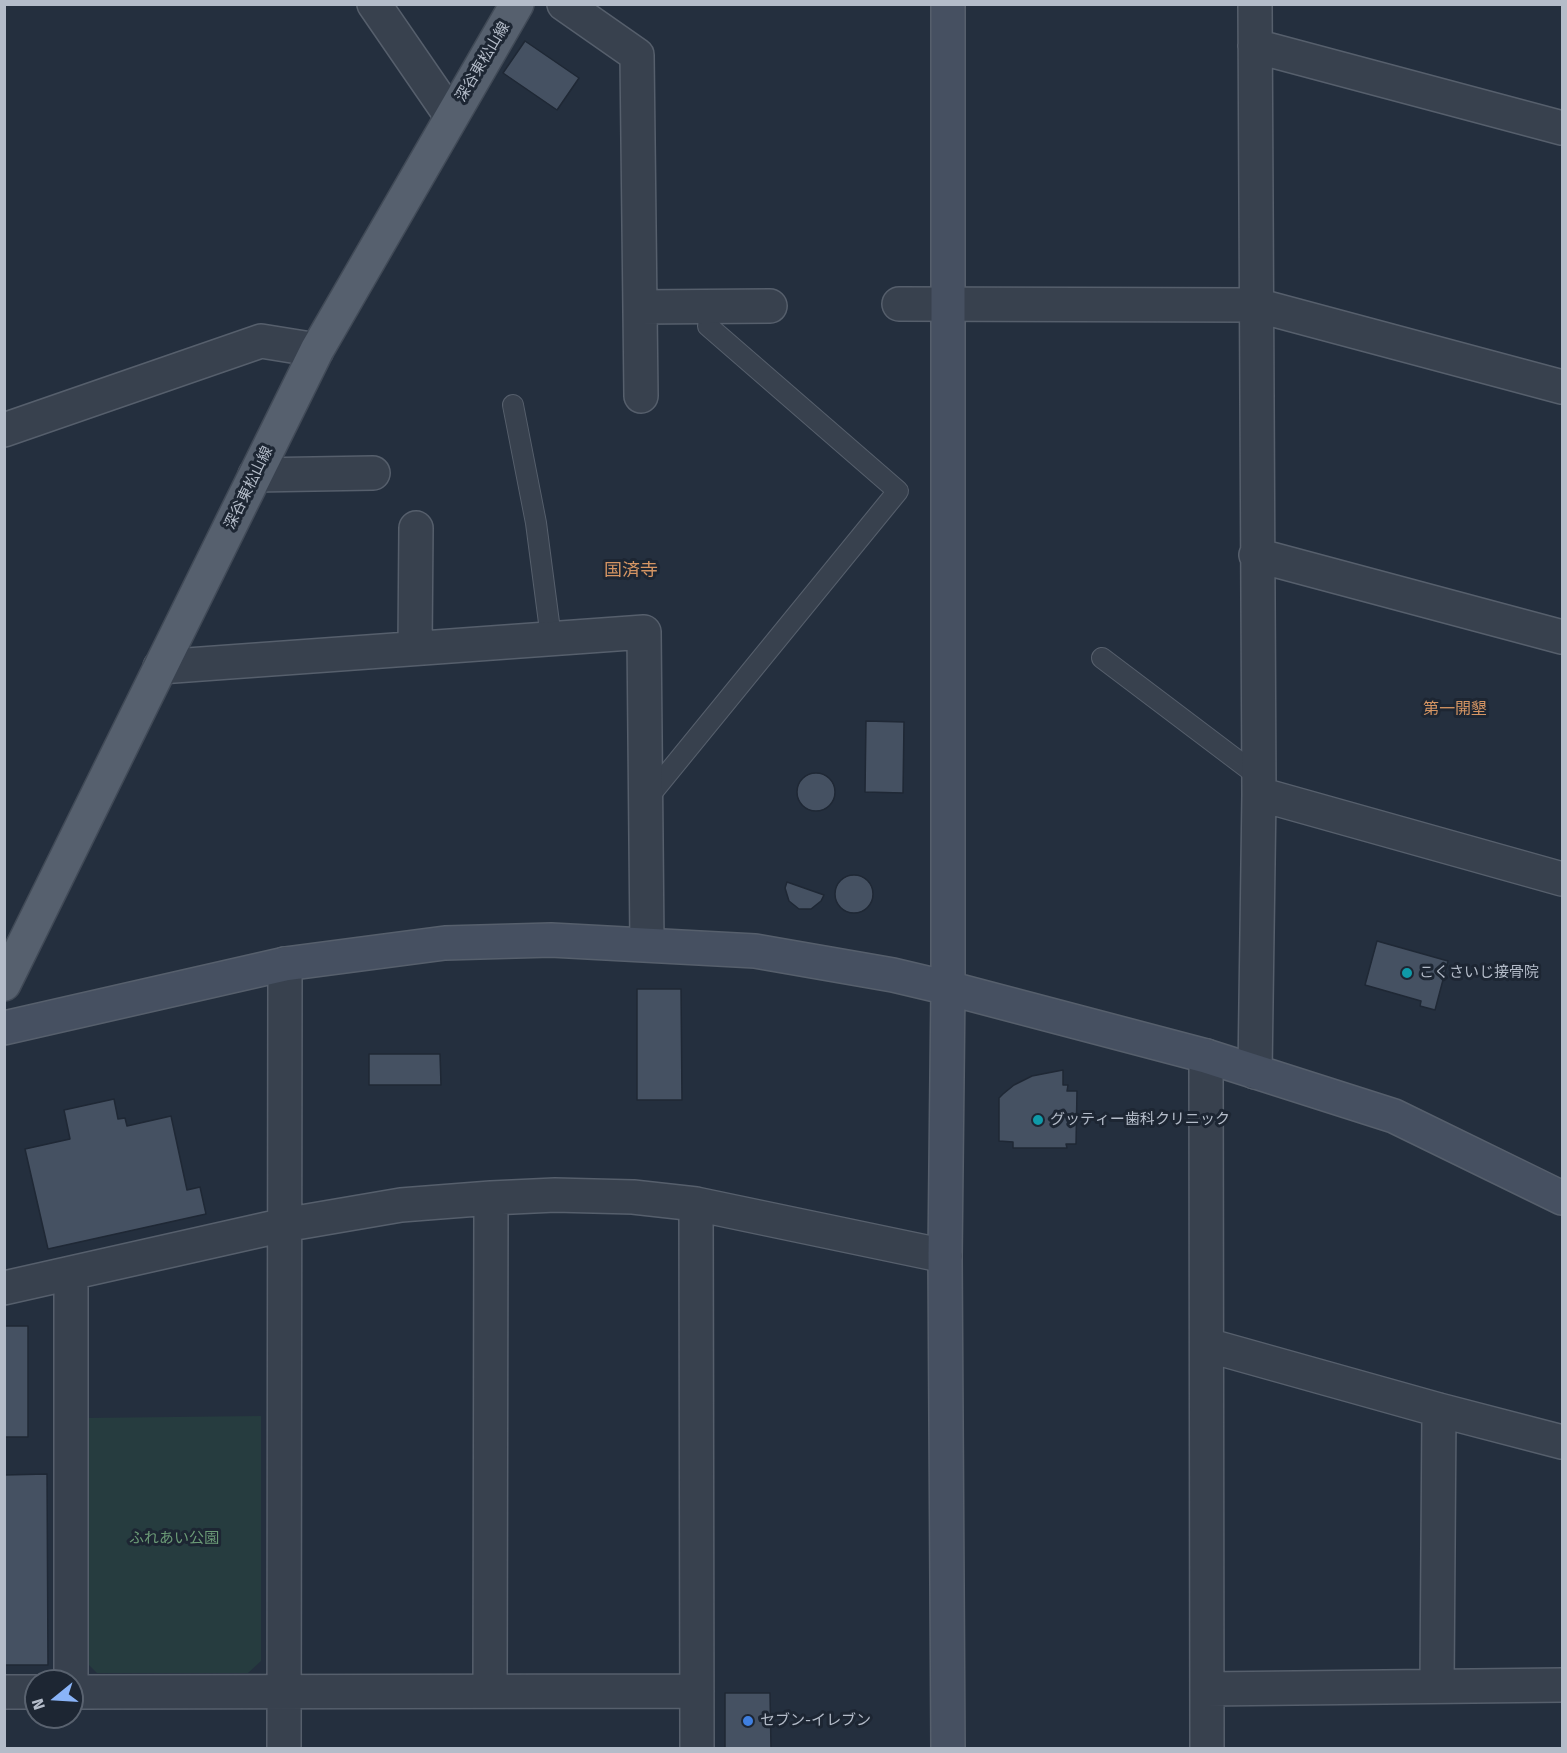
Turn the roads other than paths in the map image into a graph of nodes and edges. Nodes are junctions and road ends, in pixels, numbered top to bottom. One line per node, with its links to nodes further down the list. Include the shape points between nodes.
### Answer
1 (374, 4): 7 (street)
2 (517, 4): 7 (main road, 深谷東松山線)
3 (564, 4): 13 (street, via 637,55)
4 (948, 4): 9 (street)
5 (1255, 4): 6 (street)
6 (1255, 46): 8 (street); 11 (street)
7 (451, 116): 15 (main road, 深谷東松山線)
8 (1563, 128)
9 (947, 303): 10 (street); 11 (street); 35 (street)
10 (898, 304)
11 (1256, 305): 16 (street); 23 (street)
12 (770, 306): 13 (street)
13 (640, 307): 17 (street)
14 (708, 326): 30 (lane, via 898,491)
15 (317, 350): 19 (street, via 261,340); 21 (main road, 深谷東松山線)
16 (1563, 387)
17 (641, 396)
18 (513, 405): 25 (lane, via 536,523)
19 (4, 430)
20 (374, 473): 21 (street)
21 (255, 475): 28 (main road, 深谷東松山線)
22 (416, 528): 26 (street)
23 (1256, 555): 24 (street); 29 (street)
24 (1563, 637)
25 (551, 638): 26 (street); 30 (street, via 644,632)
26 (415, 648): 28 (street)
27 (1102, 658): 29 (lane)
28 (160, 667): 34 (main road, 深谷東松山線)
29 (1259, 785): 31 (street); 38 (street)
30 (646, 800): 32 (street)
31 (1563, 879)
32 (647, 944): 33 (street, via 551,940 445,943); 35 (street, via 755,951)
33 (285, 964): 36 (street); 42 (street)
34 (4, 984)
35 (948, 988): 37 (street); 43 (street)
36 (4, 1028)
37 (1206, 1056): 38 (street); 46 (street)
38 (1255, 1072): 40 (street, via 1394,1116)
39 (491, 1198): 41 (street, via 566,1195); 42 (street, via 401,1205); 53 (street)
40 (1563, 1198)
41 (696, 1204): 43 (street); 54 (street)
42 (284, 1225): 44 (street); 58 (street)
43 (945, 1256): 61 (street)
44 (70, 1274): 45 (street); 49 (street)
45 (4, 1287)
46 (1207, 1345): 47 (street); 52 (street)
47 (1439, 1410): 48 (street); 50 (street)
48 (1563, 1442)
49 (71, 1669)
50 (1437, 1685): 51 (street); 52 (street)
51 (1563, 1685)
52 (1207, 1689): 62 (street)
53 (490, 1691): 54 (street); 58 (street)
54 (697, 1691): 60 (street)
55 (4, 1692): 56 (street)
56 (24, 1692)
57 (84, 1692): 58 (street)
58 (284, 1692): 59 (street)
59 (284, 1749)
60 (697, 1749)
61 (948, 1749)
62 (1207, 1749)

